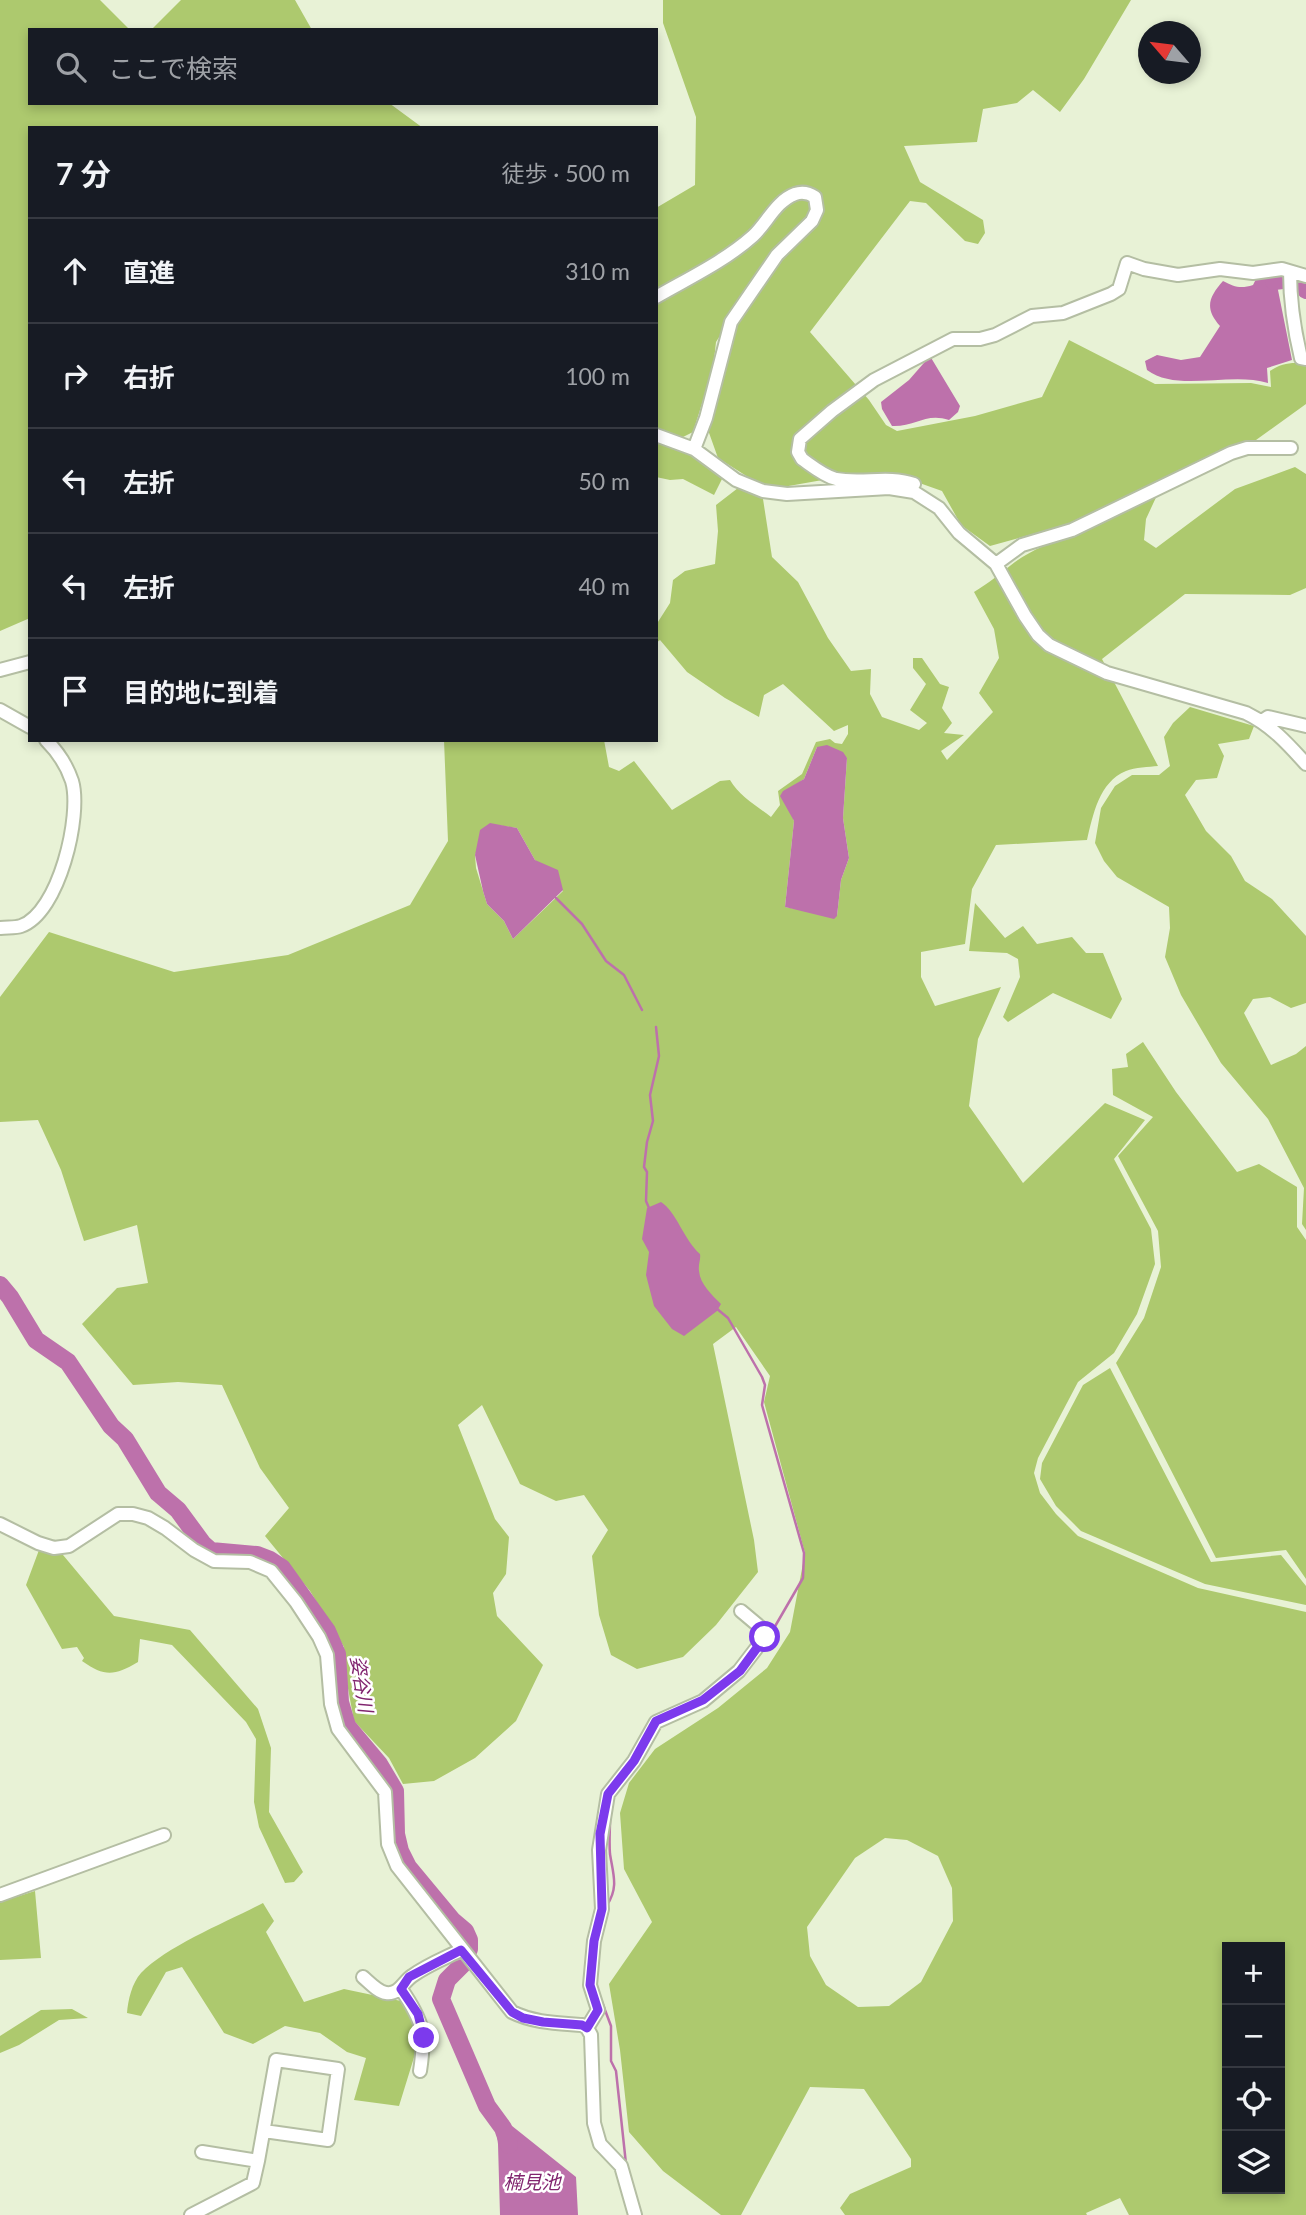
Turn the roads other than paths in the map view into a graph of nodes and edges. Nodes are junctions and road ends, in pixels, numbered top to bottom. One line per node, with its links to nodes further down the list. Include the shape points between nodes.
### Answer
1 (1290, 272): 2 (street); 4 (street, via 1290,301 1301,358); 8 (street, via 1220,269 1178,275 1127,263 1119,289 1111,295 1063,313 1032,316 981,339 953,339 874,380 800,439 802,460 826,475 906,481 920,486)
2 (1306, 276)
3 (658, 296): 7 (street, via 732,252 789,197 807,192 815,197 817,210 812,221 777,254 731,321)
4 (1306, 359)
5 (658, 436): 7 (street)
6 (1292, 447): 9 (street, via 1231,453 1072,530 1022,545)
7 (694, 449): 8 (street, via 736,480 763,491 787,494 888,488)
8 (923, 497): 9 (street)
9 (996, 564): 13 (street, via 1025,616 1049,645 1107,673)
10 (28, 663): 11 (street)
11 (0, 670)
12 (0, 710): 14 (street)
13 (1262, 721): 15 (street, via 1268,717); 17 (street)
14 (28, 726)
15 (1306, 726)
16 (48, 742): 18 (street, via 72,781 72,833 64,866 36,915 21,926)
17 (1306, 764)
18 (0, 928)
19 (0, 1524): 23 (street, via 54,1548 69,1546 118,1514 133,1514 148,1518 214,1561 250,1562 271,1570 327,1655 338,1729 385,1792 388,1844 397,1866)
20 (741, 1611): 26 (street, via 761,1626 765,1637 740,1671 703,1700 656,1721 634,1761 608,1794 600,1842 602,1909 590,1985 598,2010)
21 (164, 1835): 22 (street)
22 (0, 1895)
23 (465, 1954): 25 (street, via 409,1977); 26 (street, via 512,2012)
24 (363, 1977): 25 (street, via 381,1992)
25 (401, 1989): 27 (street, via 418,2014 424,2038)
26 (587, 2028): 32 (street, via 594,2123 600,2144 621,2166)
27 (420, 2071)
28 (264, 2131): 28 (street, via 276,2060 338,2070 328,2140); 30 (street)
29 (202, 2152): 30 (street)
30 (258, 2161): 31 (street, via 253,2183)
31 (191, 2215)
32 (635, 2215)

